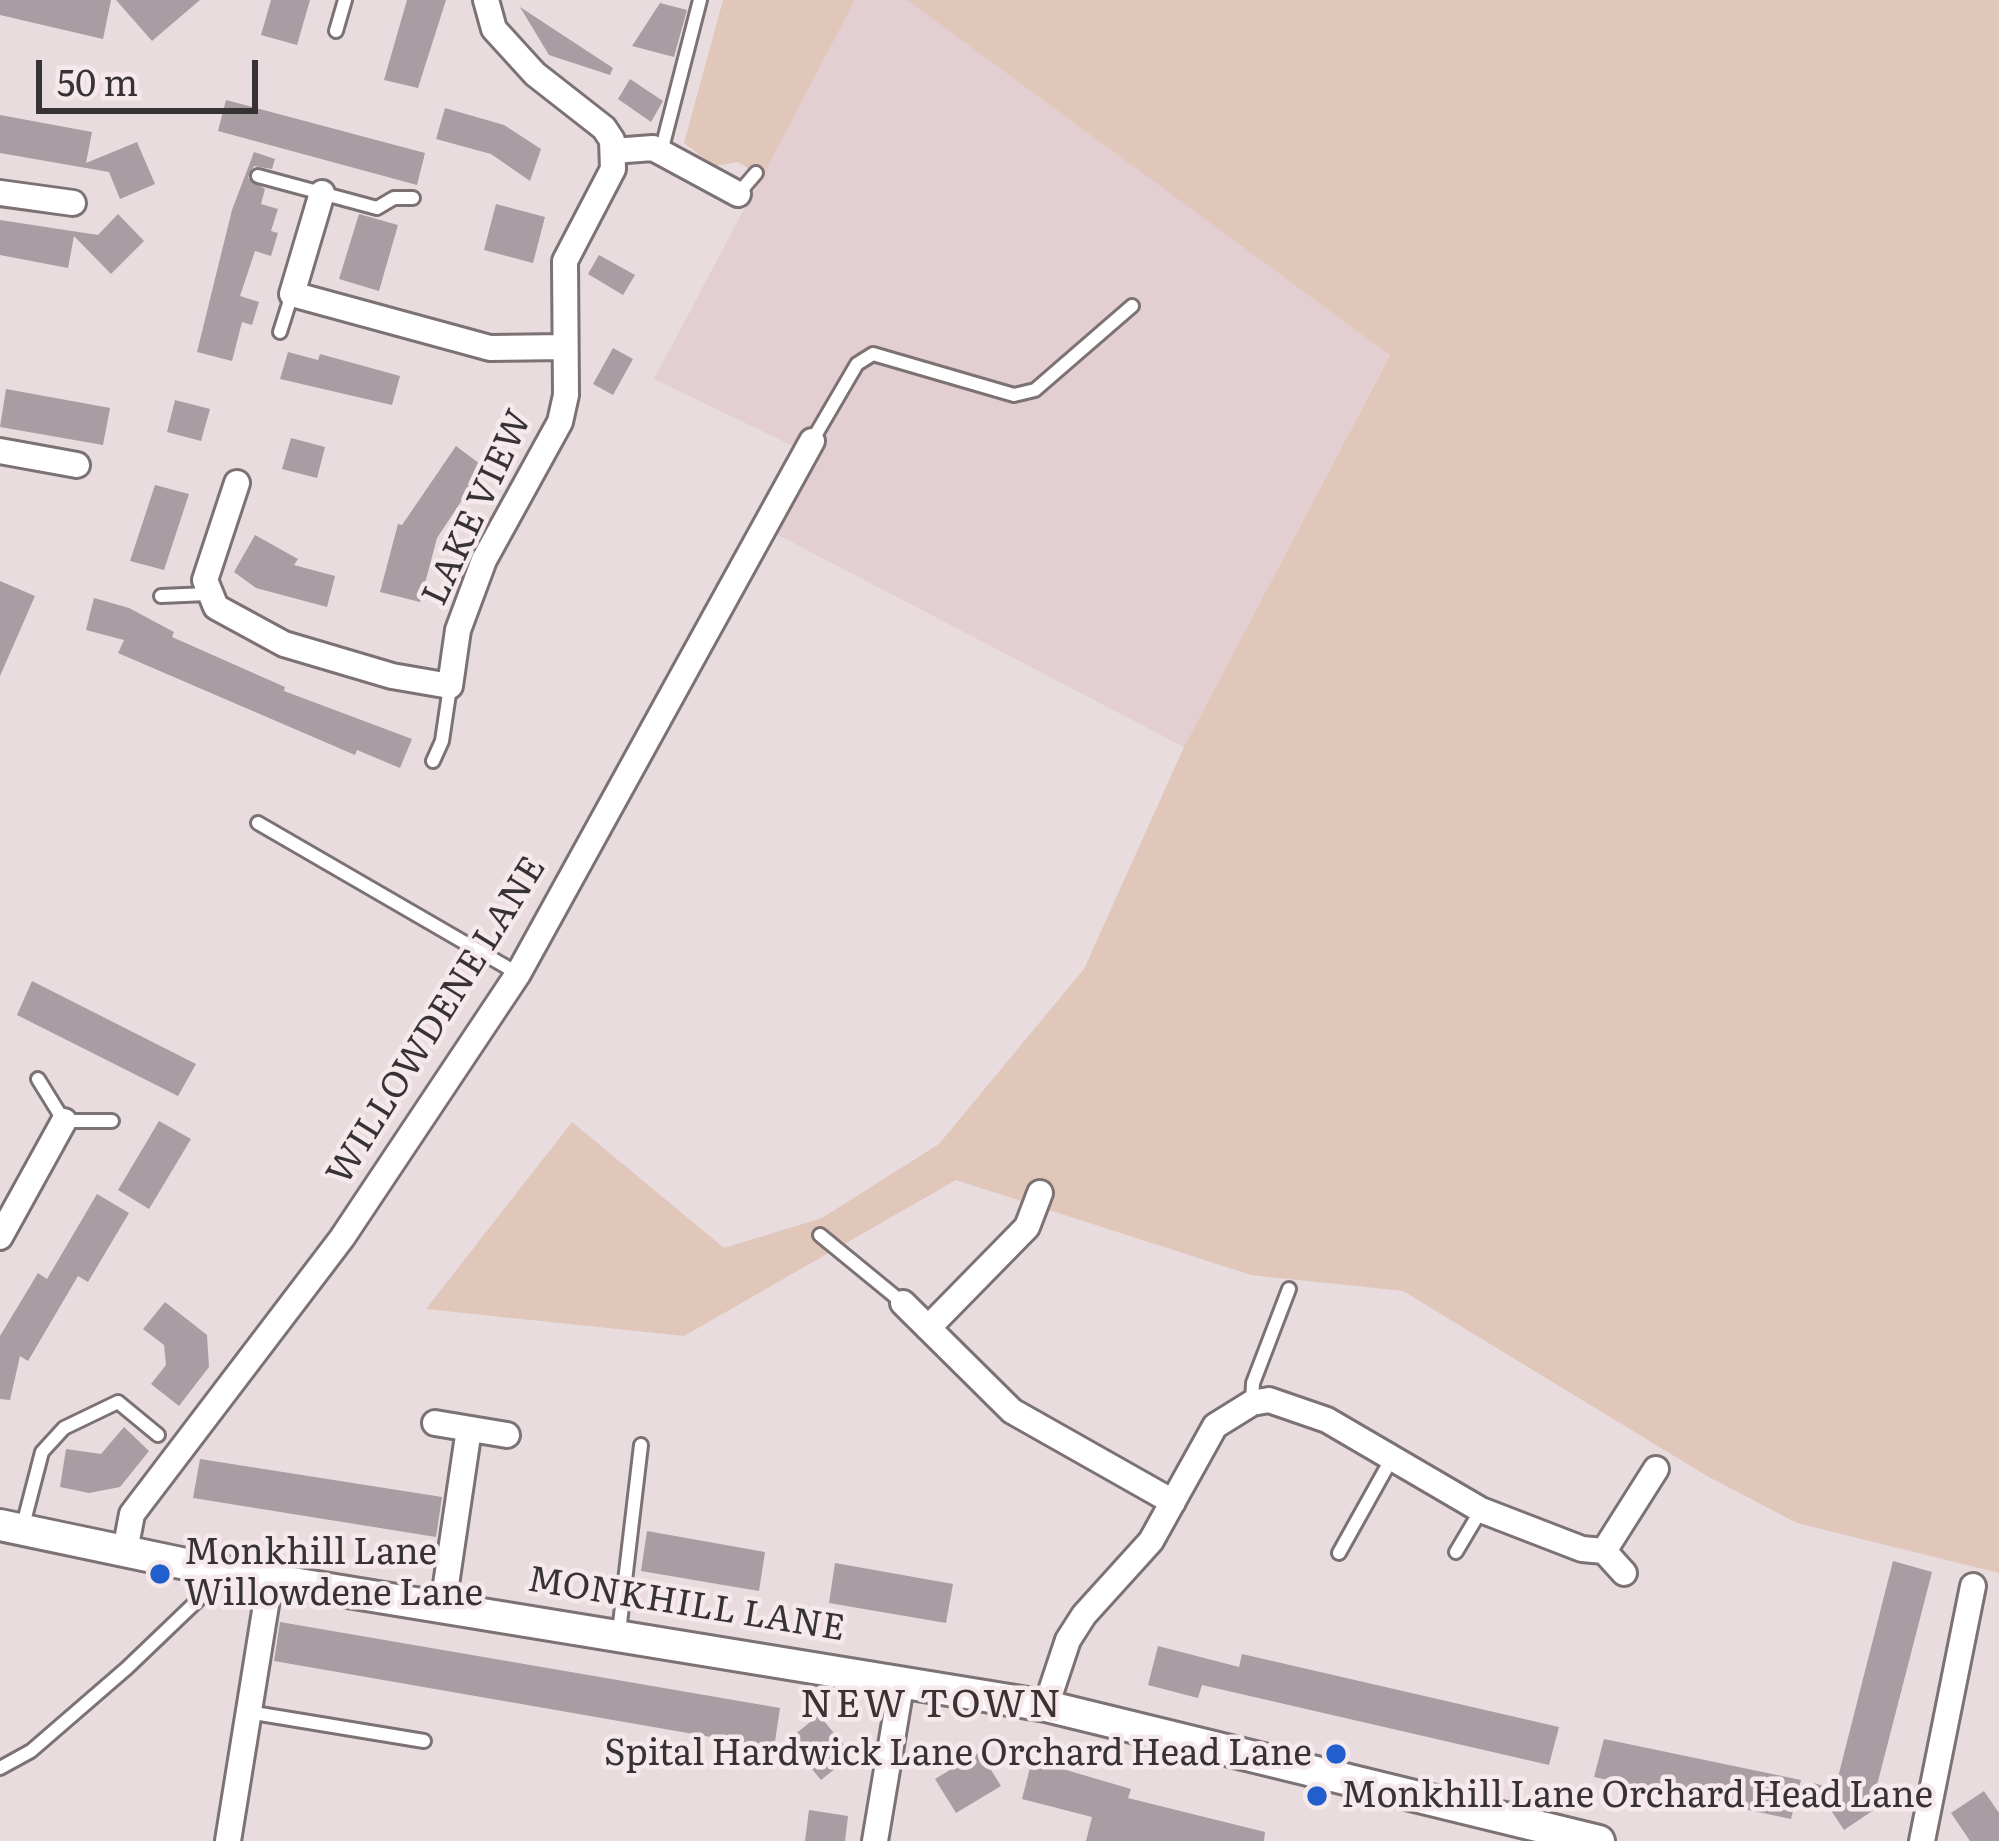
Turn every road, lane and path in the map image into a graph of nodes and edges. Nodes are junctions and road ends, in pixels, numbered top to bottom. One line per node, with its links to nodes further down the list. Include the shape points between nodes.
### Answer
1 (486, 0): 5 (street, via 494,28 535,74 604,128)
2 (700, 0): 6 (lane)
3 (344, 4): 4 (lane)
4 (336, 31)
5 (614, 151): 6 (street); 17 (street, LAKE VIEW, via 613,169 565,262)
6 (661, 153): 11 (street)
7 (756, 173): 11 (lane)
8 (259, 176): 9 (lane)
9 (322, 193): 12 (lane, via 377,208); 14 (street)
10 (0, 194): 13 (street)
11 (738, 194)
12 (413, 198)
13 (73, 203)
14 (292, 294): 16 (lane); 17 (street, via 490,348)
15 (1132, 306): 18 (lane, via 1035,390 1014,395 873,354 857,364)
16 (280, 332)
17 (564, 347): 24 (street, LAKE VIEW, via 560,422 484,560 458,630)
18 (812, 441): 27 (street, WILLOWDENE LANE)
19 (0, 451): 20 (street)
20 (77, 465)
21 (237, 483): 22 (street)
22 (207, 594): 23 (lane); 24 (street, via 216,607 284,644)
23 (161, 596)
24 (450, 686): 25 (lane, LAKE VIEW)
25 (433, 761)
26 (258, 823): 27 (lane)
27 (518, 974): 49 (street, WILLOWDENE LANE, via 342,1238 132,1514)
28 (38, 1079): 29 (lane)
29 (64, 1121): 30 (lane); 33 (street)
30 (112, 1121)
31 (1040, 1193): 36 (street, via 1027,1227)
32 (820, 1235): 35 (lane)
33 (0, 1237)
34 (1289, 1289): 37 (lane)
35 (903, 1304): 36 (street)
36 (928, 1328): 45 (street, via 1012,1412)
37 (1252, 1403): 43 (street, via 1269,1400 1327,1420); 45 (street, via 1215,1426)
38 (435, 1423): 39 (street)
39 (470, 1429): 41 (street); 56 (street)
40 (158, 1435): 47 (lane, via 118,1402 64,1428 42,1452)
41 (507, 1435)
42 (641, 1445): 57 (lane)
43 (1393, 1456): 46 (street); 51 (lane)
44 (1656, 1469): 48 (street)
45 (1173, 1502): 59 (street, via 1151,1541 1068,1640)
46 (1481, 1510): 48 (street); 50 (lane)
47 (11, 1528): 49 (street, MONKHILL LANE)
48 (1604, 1551): 53 (street)
49 (125, 1552): 52 (street, MONKHILL LANE)
50 (1456, 1552)
51 (1339, 1553)
52 (219, 1571): 54 (street, MONKHILL LANE); 62 (lane, via 127,1668 38,1746)
53 (1624, 1573)
54 (270, 1580): 56 (street, MONKHILL LANE); 60 (street)
55 (1973, 1586): 67 (street)
56 (442, 1605): 57 (street, MONKHILL LANE)
57 (619, 1634): 58 (street, MONKHILL LANE)
58 (902, 1680): 59 (street, MONKHILL LANE); 65 (street)
59 (1046, 1706): 63 (street, MONKHILL LANE, via 1355,1782)
60 (247, 1712): 61 (lane); 64 (street)
61 (424, 1741)
62 (0, 1768)
63 (1505, 1830): 66 (street, MONKHILL LANE)
64 (228, 1841)
65 (875, 1841)
66 (1599, 1841)
67 (1922, 1841)

